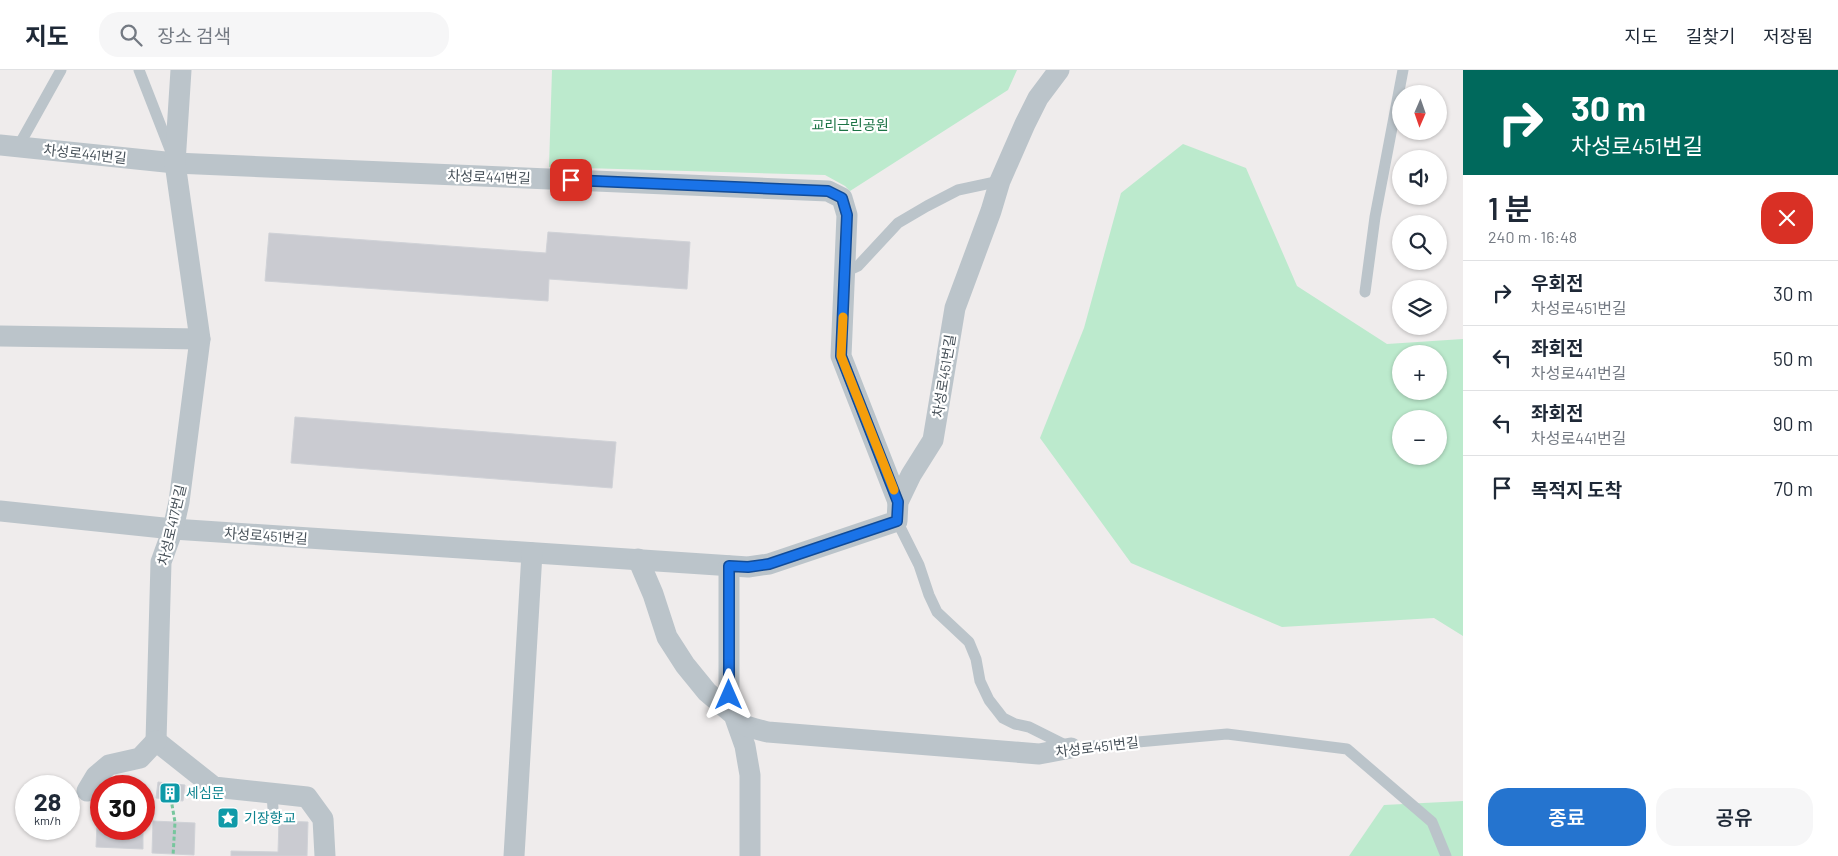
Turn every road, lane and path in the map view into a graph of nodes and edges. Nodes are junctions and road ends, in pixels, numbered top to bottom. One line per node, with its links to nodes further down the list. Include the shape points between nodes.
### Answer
1 (61, 70): 6 (lane)
2 (139, 70): 7 (lane)
3 (181, 70): 7 (street, 차성로417번길)
4 (1059, 70): 8 (street, 차성로451번길, via 1038,98)
5 (1403, 70): 10 (lane, via 1375,217)
6 (9, 146): 7 (street, 차성로441번길)
7 (176, 163): 9 (street, 차성로441번길, via 828,191 842,198 847,215); 12 (street, 차성로417번길)
8 (1000, 181): 9 (lane, via 958,190 898,223 858,266); 14 (street, 차성로451번길, via 955,308 933,440 911,475)
9 (845, 272): 14 (street, 차성로441번길, via 841,356)
10 (1365, 292)
11 (0, 336): 12 (street)
12 (200, 339): 15 (street, 차성로417번길)
13 (0, 511): 15 (street, 차성로451번길)
14 (898, 511): 18 (street, 차성로451번길, via 769,564); 21 (lane, via 937,612 969,642 989,700 1003,718)
15 (173, 530): 16 (street, 차성로451번길); 20 (street, 차성로417번길, via 161,562)
16 (532, 553): 17 (street, 차성로451번길); 26 (street)
17 (638, 559): 18 (street, 차성로451번길); 19 (street, 차성로451번길, via 667,638 708,692)
18 (729, 566): 19 (street, 차성로451번길, via 729,695)
19 (734, 715): 21 (street, 차성로451번길, via 743,727 768,732 1039,754); 27 (street, 차성로451번길, via 745,746 750,775)
20 (156, 741): 23 (street, via 140,758 109,765); 25 (street, via 214,787 273,801 307,796 323,819)
21 (1071, 748): 28 (lane, 차성로451번길, via 1227,734 1346,749 1432,822)
22 (172, 784): 24 (path)
23 (87, 790)
24 (173, 856)
25 (325, 856)
26 (514, 856)
27 (750, 856)
28 (1446, 856)

